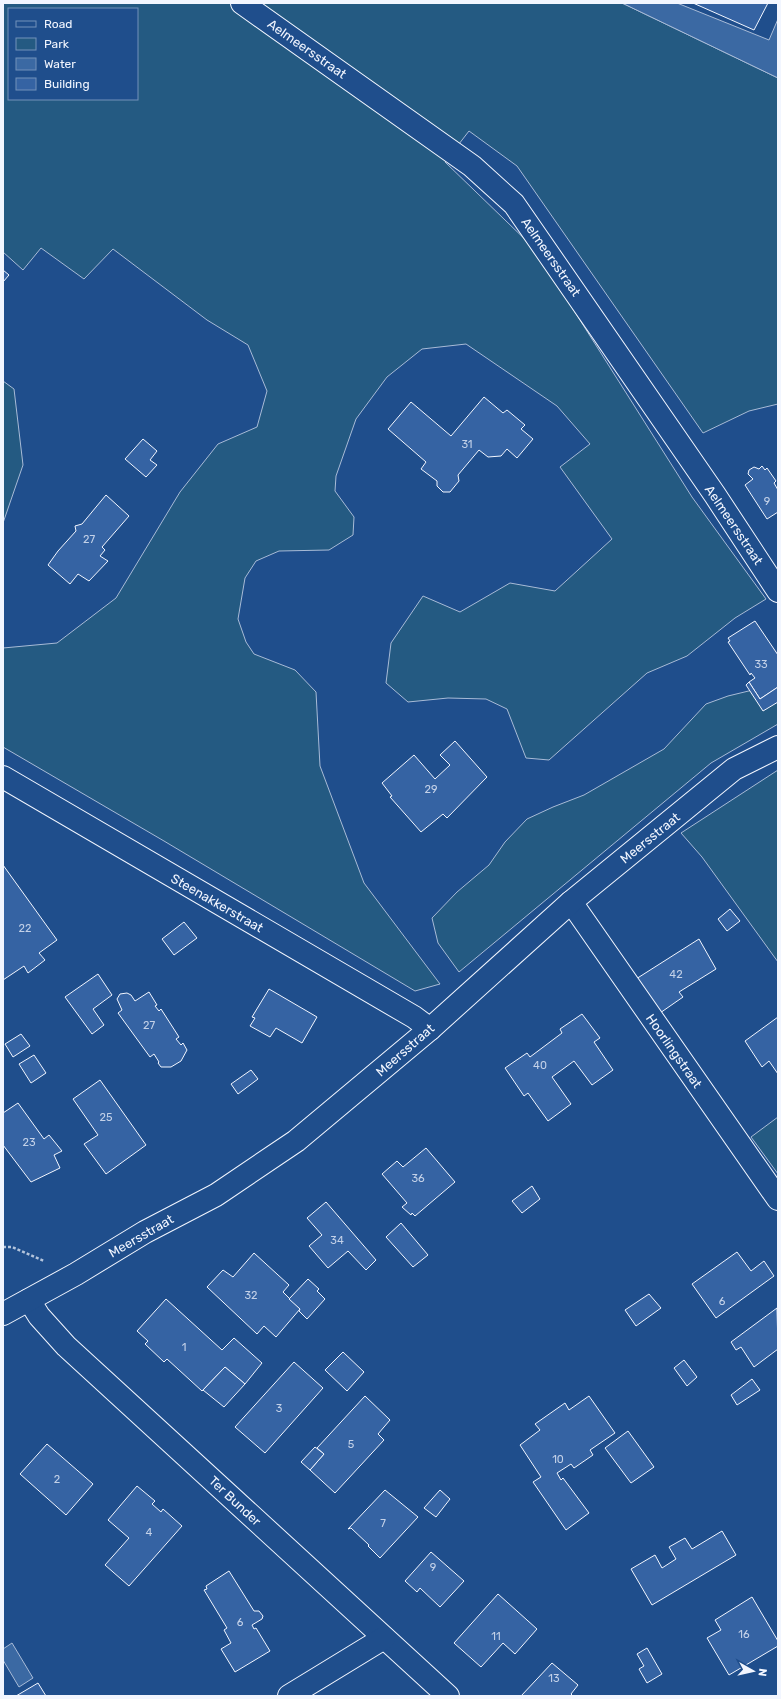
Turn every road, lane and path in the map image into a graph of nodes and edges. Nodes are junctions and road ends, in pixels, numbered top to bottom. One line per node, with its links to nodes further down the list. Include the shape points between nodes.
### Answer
1 (242, 3): 2 (street, Aelmeersstraat, via 472,166 514,204 715,495)
2 (778, 591)
3 (778, 747): 5 (street, Meersstraat, via 734,770)
4 (3, 777): 6 (street, Steenakkerstraat, via 414,1017)
5 (571, 902): 6 (street, Meersstraat); 7 (street, Hoorlingstraat)
6 (430, 1029): 9 (street, Meersstraat, via 296,1141 261,1166 216,1195 145,1232)
7 (778, 1199)
8 (3, 1247): 9 (path, via 12,1247)
9 (76, 1274): 10 (street, Meersstraat)
10 (29, 1300): 11 (street, Meersstraat); 12 (street, Ter Bunder, via 39,1316 66,1346)
11 (3, 1314)
12 (384, 1638): 13 (street); 14 (street, Ter Bunder)
13 (289, 1696)
14 (448, 1696)

